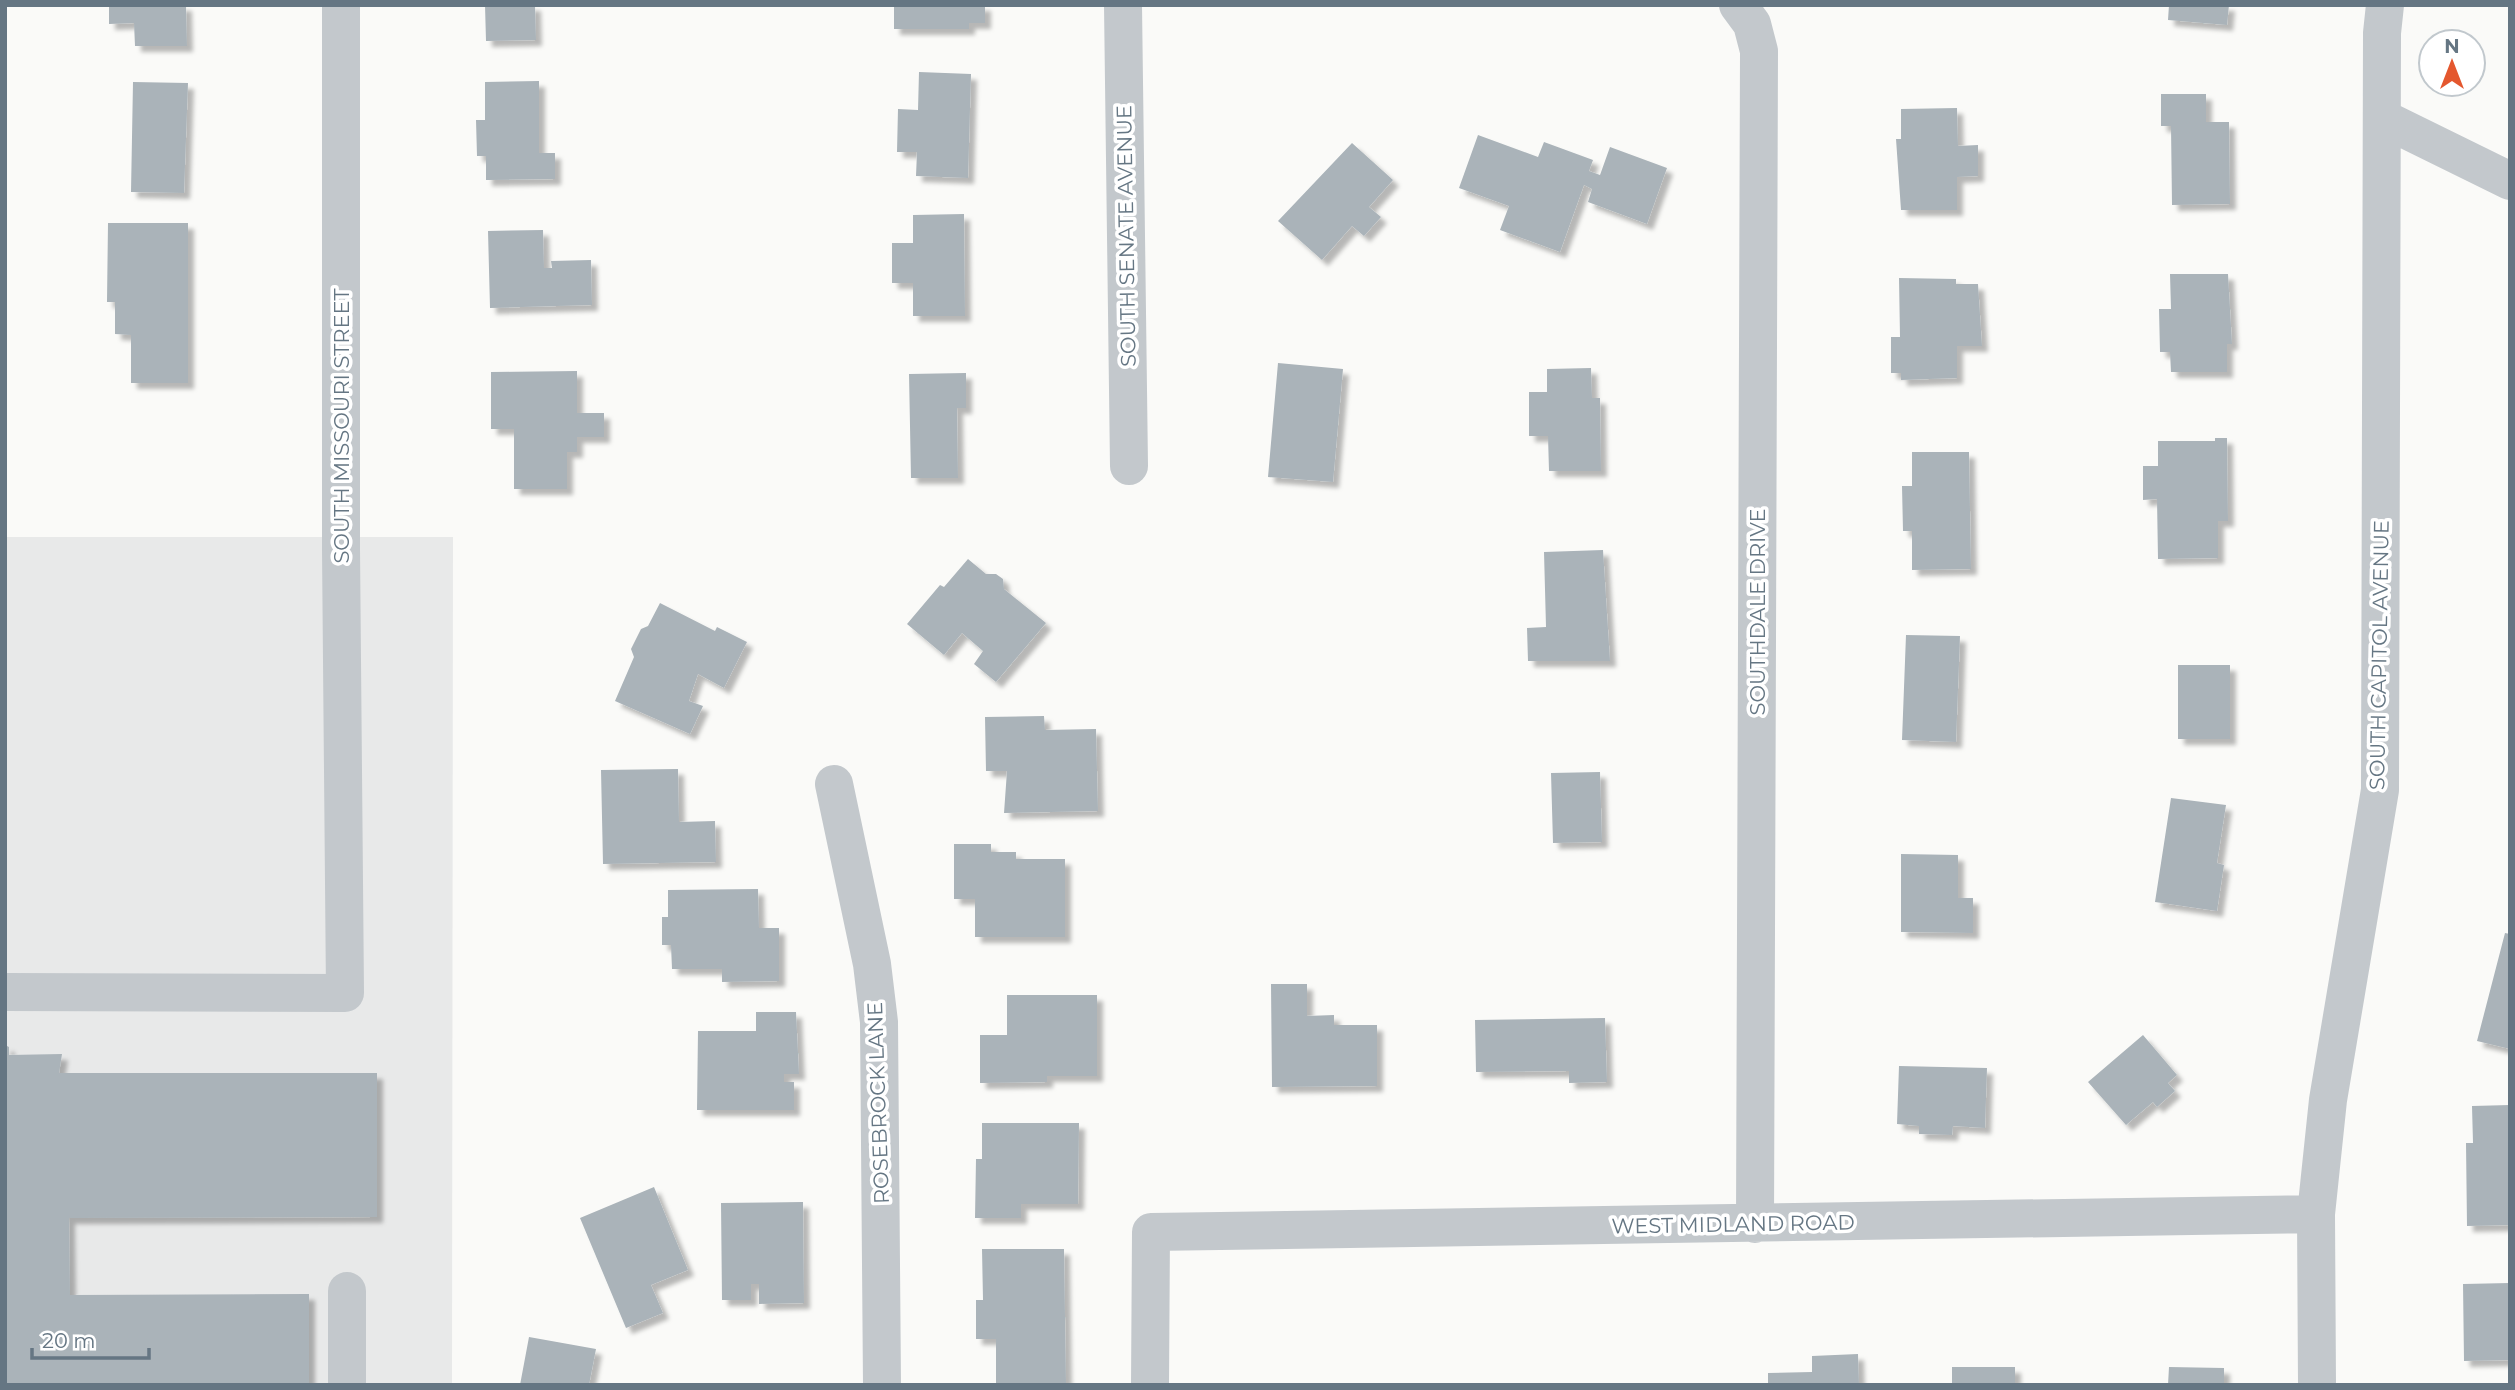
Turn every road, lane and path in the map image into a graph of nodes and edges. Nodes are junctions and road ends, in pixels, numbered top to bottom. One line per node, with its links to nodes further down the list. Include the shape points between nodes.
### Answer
1 (341, 5): 9 (street, SOUTH MISSOURI STREET, via 345,993)
2 (1123, 5): 7 (street, SOUTH SENATE AVENUE)
3 (1738, 5): 11 (street, SOUTHDALE DRIVE, via 1752,24 1759,51)
4 (2385, 5): 5 (street, SOUTH CAPITOL AVENUE)
5 (2382, 118): 6 (street); 10 (street, SOUTH CAPITOL AVENUE, via 2380,790 2328,1100)
6 (2510, 181)
7 (1129, 466)
8 (834, 784): 14 (street, ROSEBROCK LANE, via 872,964 879,1022)
9 (5, 992)
10 (2316, 1214): 11 (street, WEST MIDLAND ROAD); 16 (street, SOUTH CAPITOL AVENUE)
11 (1755, 1224): 15 (street, WEST MIDLAND ROAD, via 1151,1233)
12 (347, 1291): 13 (street)
13 (347, 1385)
14 (882, 1385)
15 (1150, 1385)
16 (2317, 1385)

